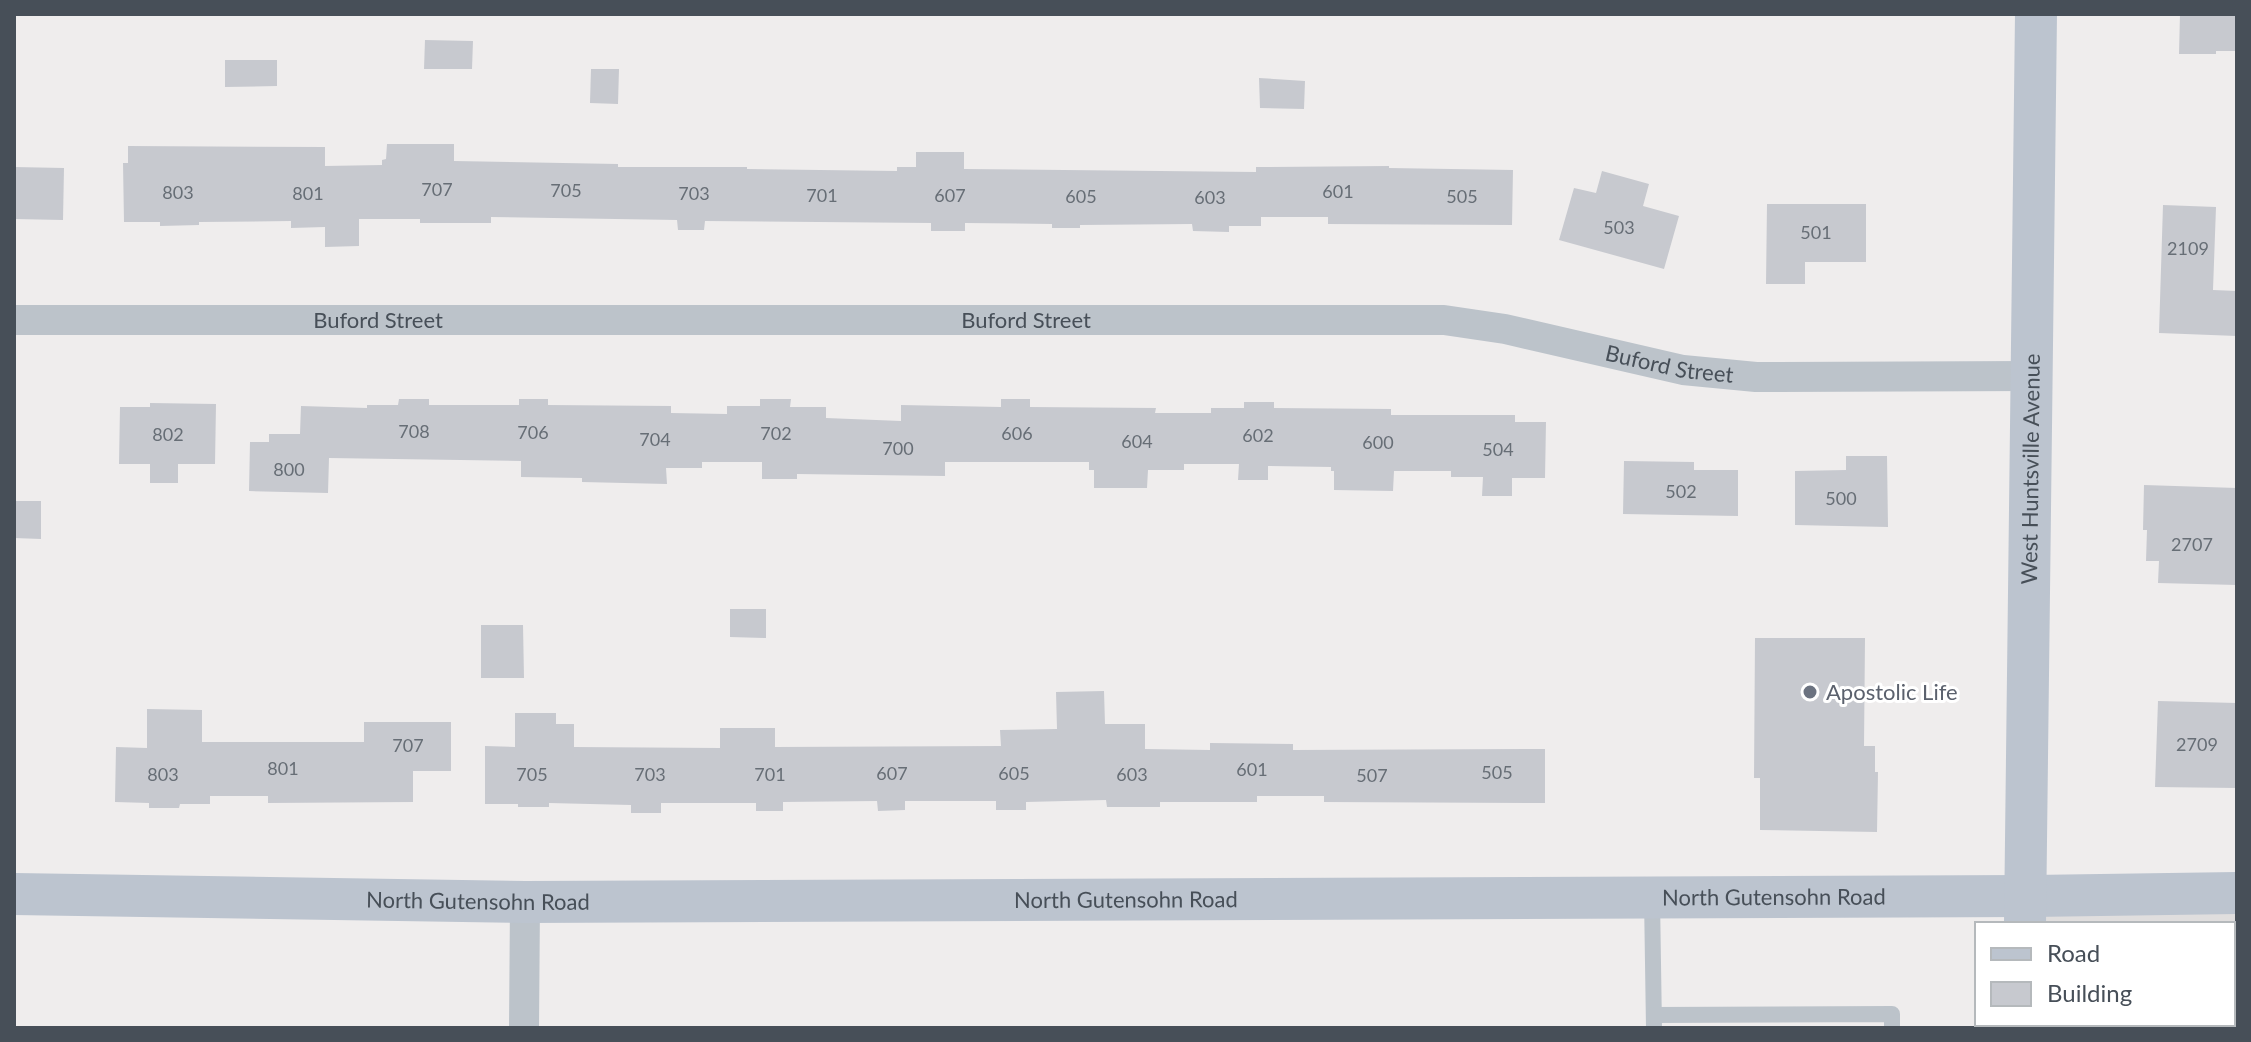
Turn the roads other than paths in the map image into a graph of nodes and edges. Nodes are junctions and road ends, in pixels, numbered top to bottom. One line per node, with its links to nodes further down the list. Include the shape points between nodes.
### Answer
1 (2036, 14): 3 (street, West Huntsville Avenue)
2 (14, 320): 3 (street, Buford Street, via 1444,320 1727,375)
3 (2031, 376): 8 (street, West Huntsville Avenue)
4 (2237, 893): 8 (street, North Gutensohn Road)
5 (14, 894): 7 (street, North Gutensohn Road)
6 (1652, 898): 7 (street, North Gutensohn Road); 8 (street, North Gutensohn Road); 10 (lane)
7 (525, 902): 11 (street)
8 (2025, 910)
9 (1786, 1021): 10 (lane); 12 (lane, via 1892,1014)
10 (1654, 1022)
11 (524, 1028)
12 (1892, 1028)

